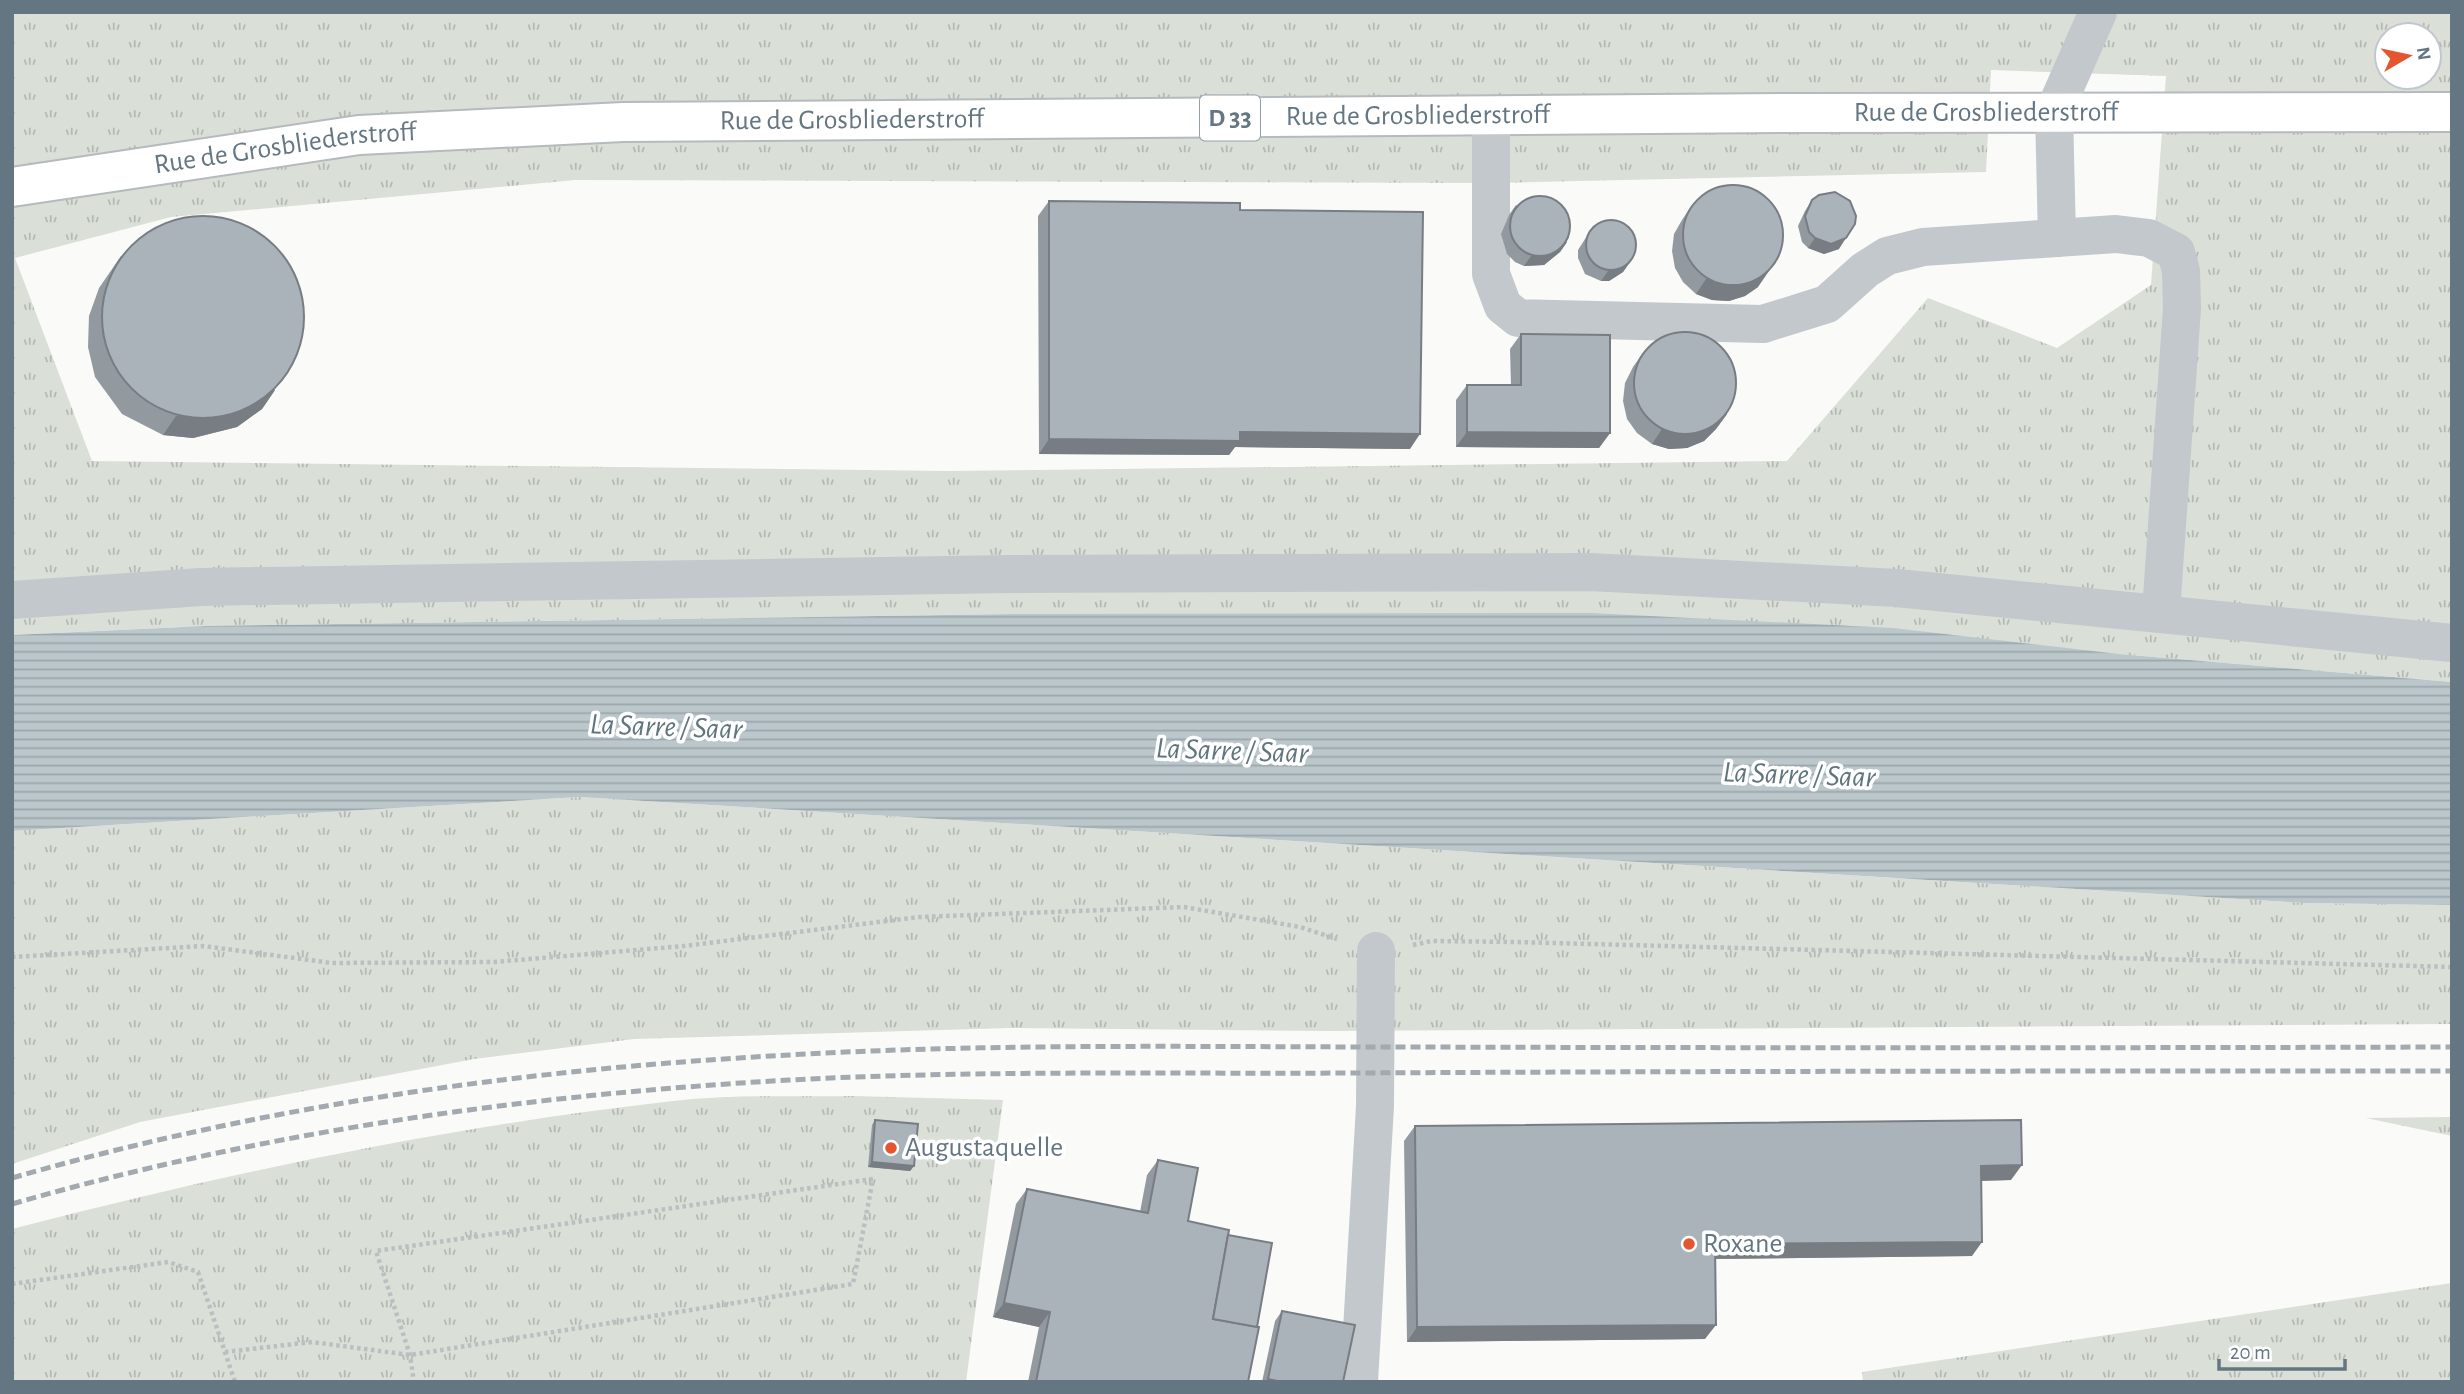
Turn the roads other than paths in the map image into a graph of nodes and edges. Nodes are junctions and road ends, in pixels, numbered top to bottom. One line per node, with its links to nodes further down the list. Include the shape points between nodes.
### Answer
1 (2098, 12): 2 (lane)
2 (2054, 112): 3 (main road, Rue de Grosbliederstroff / D 33); 4 (main road, Rue de Grosbliederstroff / D 33); 6 (lane)
3 (2452, 112)
4 (1491, 116): 5 (main road, Rue de Grosbliederstroff / D 33, via 623,122 387,133); 6 (lane, via 1491,274 1503,306 1518,317 1763,324 1826,304 1887,256 1923,247)
5 (12, 187)
6 (2057, 238): 8 (lane, via 2116,234 2148,238 2176,252 2181,271)
7 (12, 600): 8 (lane, via 215,587 1009,574 1590,572 1897,588)
8 (2161, 612): 9 (lane)
9 (2452, 643)
10 (1376, 951): 11 (lane, via 1376,1106)
11 (1359, 1382)

